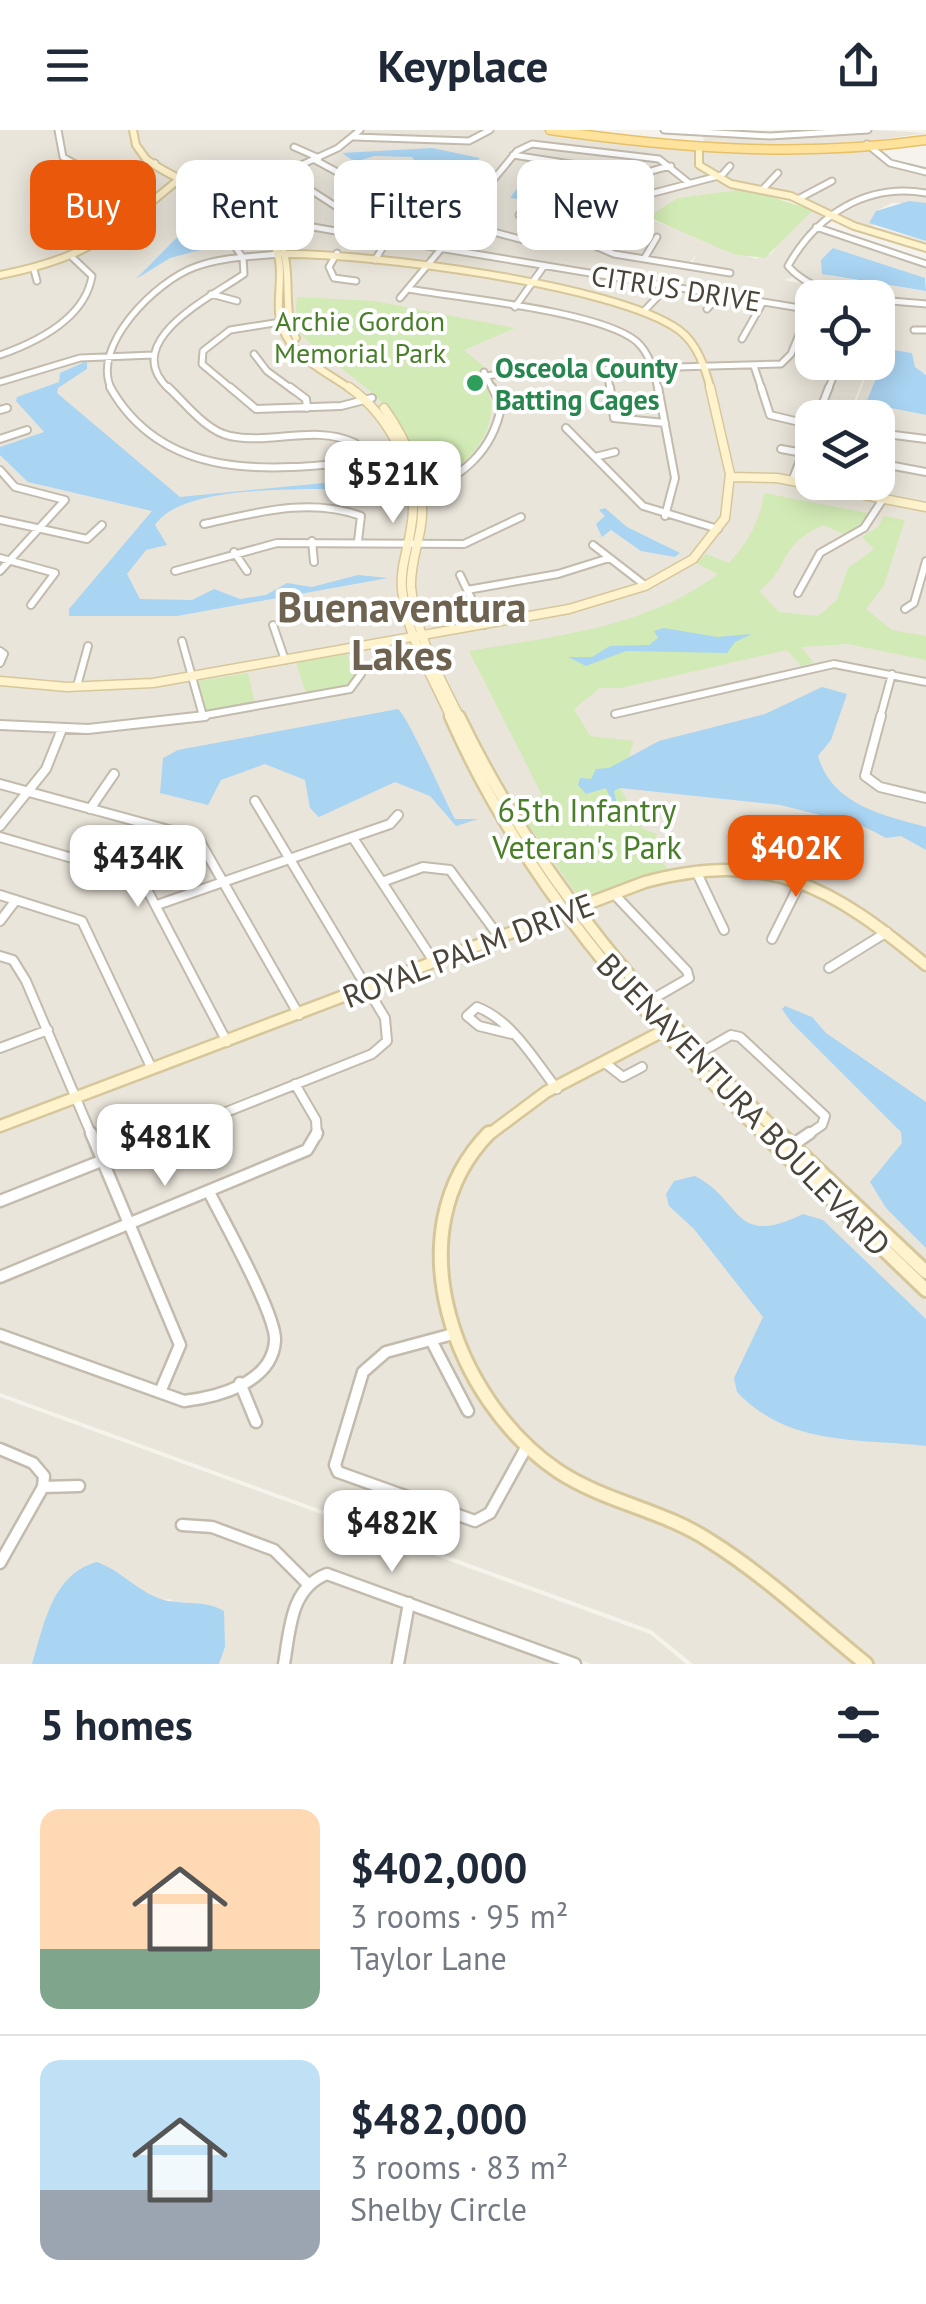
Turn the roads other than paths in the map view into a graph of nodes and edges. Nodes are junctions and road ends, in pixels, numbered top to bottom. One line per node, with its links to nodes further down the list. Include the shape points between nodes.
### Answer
1 (58, 130): 20 (street)
2 (136, 130): 21 (street)
3 (360, 130): 13 (street)
4 (392, 130): 14 (street)
5 (490, 130): 14 (street, via 469,141)
6 (550, 130): 17 (main road)
7 (576, 130): 17 (main road)
8 (664, 130): 10 (street)
9 (868, 130): 11 (street)
10 (701, 132): 11 (street); 17 (street)
11 (769, 133)
12 (925, 134): 15 (main road)
13 (354, 136): 14 (street); 19 (street)
14 (390, 138)
15 (869, 146): 17 (main road); 28 (street, via 894,165)
16 (294, 147): 19 (street)
17 (698, 148): 31 (street, via 699,165)
18 (514, 156): 23 (street); 24 (street, via 532,144 556,144); 30 (street)
19 (317, 158): 22 (street); 26 (street)
20 (68, 160)
21 (150, 160)
22 (313, 160)
23 (541, 160)
24 (671, 166): 27 (street); 34 (street)
25 (730, 166): 31 (street)
26 (334, 170)
27 (654, 170)
28 (926, 172)
29 (778, 173): 35 (street)
30 (497, 177)
31 (714, 177): 34 (street); 35 (street)
32 (832, 180): 38 (street)
33 (176, 181): 52 (street, via 113,235)
34 (688, 184): 36 (street)
35 (762, 190): 38 (street)
36 (654, 192)
37 (926, 193): 39 (street, via 884,189)
38 (798, 199): 39 (street)
39 (834, 217): 40 (street); 42 (street)
40 (816, 226): 56 (street); 63 (street, via 790,261)
41 (657, 237): 54 (street)
42 (926, 248)
43 (238, 250): 53 (street)
44 (280, 250): 50 (street)
45 (381, 250): 55 (street)
46 (439, 250): 59 (street)
47 (446, 250): 57 (street, CITRUS DRIVE)
48 (610, 250): 54 (street)
49 (337, 253): 50 (street); 55 (street); 65 (street, via 328,267 334,278)
50 (283, 254): 53 (street); 80 (street, via 292,274)
51 (695, 256): 58 (street)
52 (73, 258): 60 (street); 86 (street, via 92,276 90,293 41,338)
53 (243, 258): 70 (street, via 244,274); 87 (street, via 203,264 173,278 120,329)
54 (644, 258): 58 (street)
55 (375, 260): 59 (street)
56 (926, 264)
57 (544, 266): 67 (street); 68 (street, CITRUS DRIVE)
58 (690, 266): 61 (street)
59 (425, 268): 67 (street); 69 (street)
60 (34, 270): 62 (street); 66 (street)
61 (730, 272)
62 (0, 275)
63 (796, 278): 64 (street); 75 (street)
64 (786, 280)
65 (356, 281)
66 (37, 282)
67 (529, 286): 76 (street); 79 (street)
68 (667, 287): 71 (street, CITRUS DRIVE); 79 (street)
69 (408, 289): 72 (street); 76 (street)
70 (211, 294): 73 (street); 88 (street, via 160,340)
71 (719, 295): 74 (street, CITRUS DRIVE); 78 (street)
72 (400, 298)
73 (237, 300)
74 (764, 302): 77 (street, CITRUS DRIVE); 83 (street)
75 (926, 304)
76 (514, 307): 91 (street, via 620,332 644,348)
77 (795, 307)
78 (707, 308)
79 (644, 311): 89 (street, via 688,338)
80 (283, 320): 94 (street, BUENAVENTURA BOULEVARD, via 301,344); 95 (street, via 223,332 203,350 202,364 248,406)
81 (914, 330): 82 (street)
82 (926, 330)
83 (742, 339)
84 (795, 343): 90 (street, via 787,360)
85 (254, 354): 95 (street, via 306,399)
86 (0, 355)
87 (104, 355): 88 (street); 93 (street); 108 (street, via 104,380 114,399 187,457 252,468)
88 (153, 355): 108 (street, via 161,385 214,430 256,439 334,433 355,443)
89 (704, 366): 90 (street); 91 (street); 113 (street)
90 (754, 366): 96 (street, via 770,414)
91 (654, 367): 97 (street); 97 (street, via 607,369 612,414 622,422)
92 (532, 368): 116 (street, via 486,374 501,408 492,436 449,483)
93 (0, 382)
94 (369, 399): 95 (street); 106 (street, BUENAVENTURA BOULEVARD)
95 (307, 408)
96 (795, 422)
97 (665, 423): 120 (street, via 676,490)
98 (566, 428): 107 (street)
99 (28, 430): 101 (street)
100 (895, 435): 102 (street)
101 (0, 439)
102 (926, 439)
103 (782, 449): 104 (street)
104 (795, 451)
105 (615, 452): 107 (street)
106 (405, 457): 108 (street); 116 (street, BUENAVENTURA BOULEVARD)
107 (595, 457): 120 (street, via 643,506)
108 (356, 460)
109 (895, 466): 111 (street)
110 (0, 470): 125 (street, via 15,488 65,500)
111 (926, 472)
112 (795, 473): 114 (street)
113 (731, 477): 114 (street); 126 (street, via 729,506)
114 (792, 481): 115 (street)
115 (795, 482)
116 (413, 490): 130 (street, BUENAVENTURA BOULEVARD)
117 (883, 500): 143 (street, via 871,526 818,555)
118 (888, 500): 119 (street)
119 (926, 507)
120 (665, 516): 126 (street)
121 (522, 518): 130 (street, via 464,544)
122 (0, 520): 125 (street)
123 (204, 524): 128 (street, via 335,508 361,516)
124 (102, 526): 125 (street, via 87,539)
125 (40, 529): 134 (street)
126 (718, 529): 141 (street, via 696,555)
127 (312, 541): 128 (street); 131 (street); 136 (street)
128 (358, 541): 130 (street)
129 (593, 545): 133 (street)
130 (409, 547): 148 (street, BUENAVENTURA BOULEVARD, via 400,566 403,596)
131 (234, 552): 137 (street); 138 (street)
132 (0, 558): 134 (street)
133 (609, 558): 141 (street); 142 (street)
134 (10, 560): 139 (street); 144 (street, via 55,573)
135 (926, 561): 145 (street, via 914,603)
136 (314, 562)
137 (247, 570)
138 (175, 571)
139 (0, 572)
140 (460, 575): 142 (street)
141 (646, 586): 147 (street, via 603,602)
142 (467, 590): 147 (street)
143 (798, 593)
144 (31, 604)
145 (904, 609)
146 (273, 625): 153 (street)
147 (484, 625): 148 (street)
148 (420, 636): 151 (street); 183 (street, BUENAVENTURA BOULEVARD, via 488,795)
149 (182, 641): 156 (street)
150 (88, 646): 159 (street)
151 (353, 648): 153 (street); 161 (street, via 362,674 350,690)
152 (0, 650): 154 (street)
153 (285, 660): 156 (street)
154 (0, 664)
155 (892, 674): 158 (street); 160 (street, via 834,664); 167 (street, via 865,776 880,787)
156 (192, 677): 159 (street); 161 (street)
157 (0, 681): 159 (street)
158 (926, 682)
159 (78, 686)
160 (615, 714)
161 (203, 716): 163 (street)
162 (0, 725): 163 (street)
163 (62, 729): 166 (street, via 58,751)
164 (114, 774): 169 (street)
165 (0, 784): 166 (street)
166 (28, 792): 169 (street); 171 (street)
167 (926, 798)
168 (255, 802): 174 (street)
169 (90, 809): 177 (street, via 198,838)
170 (398, 815): 173 (street)
171 (0, 826)
172 (0, 837): 182 (street, via 141,878)
173 (352, 838): 174 (street); 178 (street)
174 (289, 860): 177 (street); 193 (street)
175 (696, 869): 176 (street, ROYAL PALM DRIVE, via 753,870); 179 (street, ROYAL PALM DRIVE); 185 (street)
176 (801, 881): 186 (street, ROYAL PALM DRIVE, via 848,903); 188 (street)
177 (224, 882): 182 (street); 195 (street)
178 (382, 882): 187 (street, via 423,867 450,870); 190 (street)
179 (614, 894): 183 (street, ROYAL PALM DRIVE); 194 (street, via 687,971 682,984)
180 (0, 895): 181 (street)
181 (16, 900): 184 (street); 204 (street, via 82,922)
182 (157, 905): 199 (street)
183 (570, 912): 187 (street, ROYAL PALM DRIVE); 194 (street, BUENAVENTURA BOULEVARD); 196 (street, BUENAVENTURA BOULEVARD)
184 (0, 920)
185 (724, 930)
186 (887, 932): 191 (street, ROYAL PALM DRIVE); 192 (street)
187 (500, 938): 190 (street, ROYAL PALM DRIVE)
188 (772, 939)
189 (0, 956): 197 (street, via 20,969)
190 (435, 963): 193 (street, ROYAL PALM DRIVE)
191 (926, 965)
192 (828, 968)
193 (368, 988): 195 (street, ROYAL PALM DRIVE); 205 (street, via 385,1018 388,1041 372,1054)
194 (651, 1000): 196 (street, BUENAVENTURA BOULEVARD)
195 (298, 1015): 199 (street, ROYAL PALM DRIVE)
196 (668, 1028): 201 (street, BUENAVENTURA BOULEVARD); 202 (street); 209 (street, BUENAVENTURA BOULEVARD)
197 (48, 1030): 200 (street); 207 (street)
198 (512, 1034): 198 (street, via 483,1007 467,1016 479,1026); 206 (street)
199 (227, 1042): 204 (street, ROYAL PALM DRIVE)
200 (0, 1048)
201 (700, 1052): 209 (street, BUENAVENTURA BOULEVARD); 209 (street, via 730,1035 740,1037 825,1116)
202 (605, 1063): 203 (street, via 623,1077); 206 (street)
203 (642, 1068)
204 (153, 1070): 207 (street, ROYAL PALM DRIVE)
205 (294, 1084): 210 (street); 212 (street, via 316,1120 317,1138 307,1150)
206 (558, 1088): 218 (street, via 502,1122 458,1174 440,1226 440,1276)
207 (78, 1100): 208 (street, ROYAL PALM DRIVE); 210 (street)
208 (0, 1126)
209 (788, 1148): 211 (street, BUENAVENTURA BOULEVARD)
210 (104, 1160): 213 (street); 214 (street)
211 (800, 1160): 215 (street, BUENAVENTURA BOULEVARD); 217 (street, BUENAVENTURA BOULEVARD)
212 (209, 1192): 214 (street); 221 (street, via 279,1347 270,1364)
213 (0, 1201)
214 (130, 1223): 216 (street); 222 (street, via 180,1345)
215 (926, 1272)
216 (0, 1277)
217 (926, 1290)
218 (453, 1334): 220 (street); 225 (street, via 508,1428)
219 (0, 1335): 222 (street)
220 (432, 1342): 223 (street); 225 (street, via 386,1352 363,1372 338,1472 475,1521 490,1513)
221 (240, 1383): 222 (street, via 199,1400); 224 (street)
222 (160, 1392)
223 (468, 1411)
224 (256, 1422)
225 (527, 1446): 236 (street, via 558,1472 694,1530)
226 (0, 1449): 228 (street, via 34,1462)
227 (79, 1486): 228 (street)
228 (43, 1487): 230 (street)
229 (182, 1525): 231 (street, via 212,1527 274,1550)
230 (0, 1564)
231 (308, 1584): 232 (street, via 333,1575); 233 (street, via 296,1605)
232 (409, 1603): 234 (street); 235 (street)
233 (284, 1664)
234 (398, 1664)
235 (576, 1664)
236 (866, 1664)

